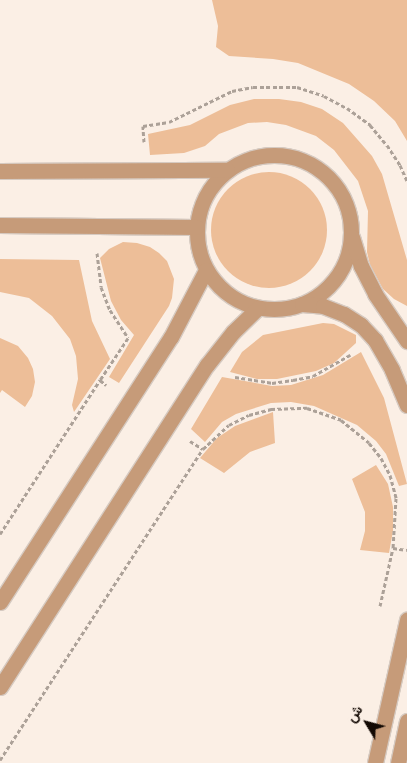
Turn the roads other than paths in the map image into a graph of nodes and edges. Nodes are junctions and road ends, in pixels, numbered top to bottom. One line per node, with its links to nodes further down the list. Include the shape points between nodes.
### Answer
1 (227, 170): 2 (street); 4 (street, via 212,186); 5 (street, via 268,154 290,156 310,163 328,175 341,193 350,213)
2 (0, 171)
3 (0, 225): 4 (street)
4 (196, 227): 6 (street, via 198,249)
5 (352, 235): 7 (street, via 348,257 338,277 322,293); 9 (street, via 361,266 375,294)
6 (206, 270): 8 (street, via 237,300); 11 (street, via 172,337)
7 (302, 304): 8 (street, via 281,310); 10 (street, via 324,306 361,325 375,340)
8 (258, 308): 13 (street, via 233,332 207,365)
9 (407, 341)
10 (407, 405)
11 (0, 602)
12 (407, 620): 15 (street)
13 (0, 687)
14 (407, 721): 16 (street)
15 (375, 763)
16 (398, 763)

